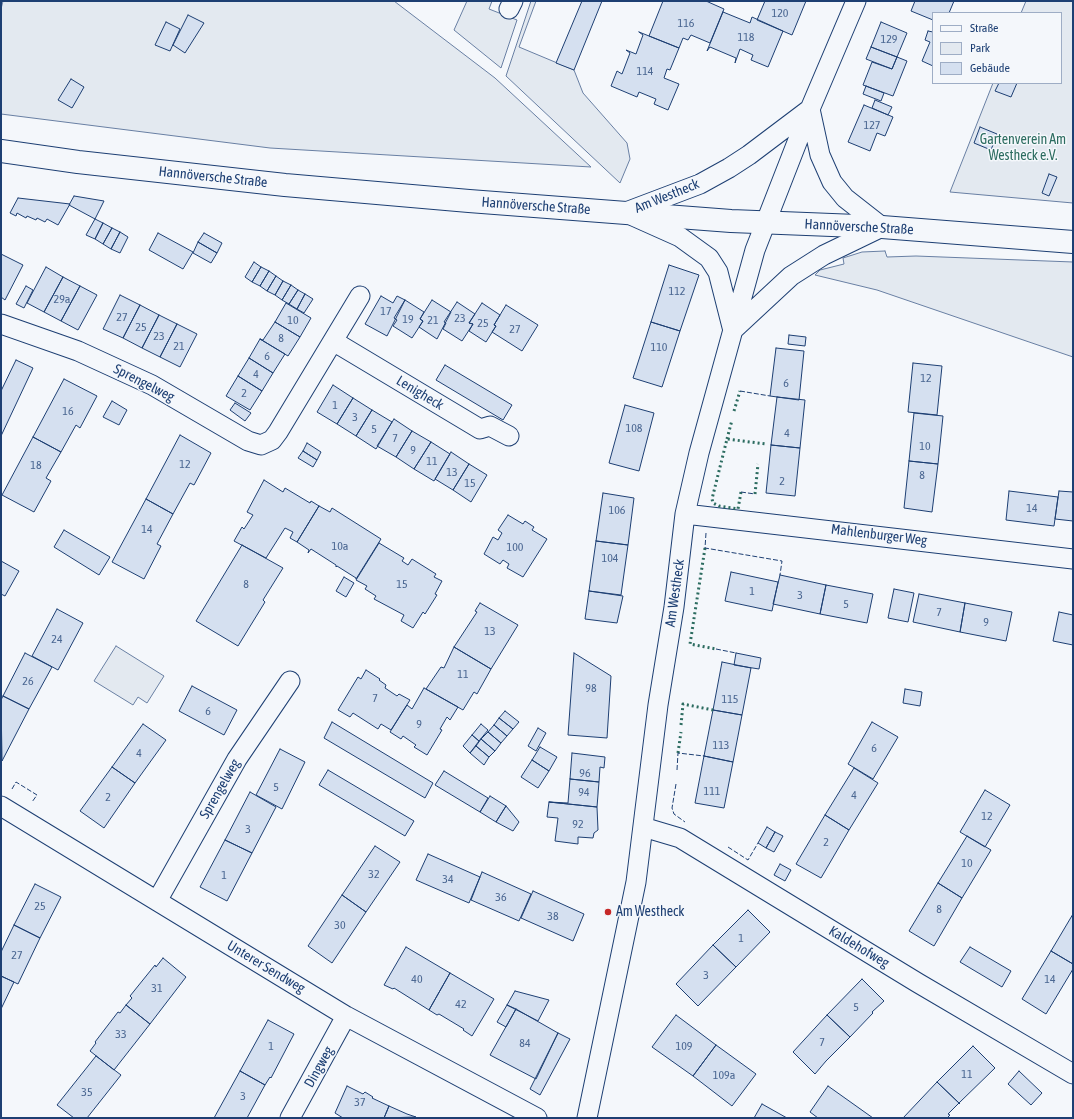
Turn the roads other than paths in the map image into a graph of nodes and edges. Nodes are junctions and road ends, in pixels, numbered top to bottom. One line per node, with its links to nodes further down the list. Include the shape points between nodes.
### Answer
1 (856, 1): 2 (street, Am Westheck)
2 (810, 109): 4 (street, Am Westheck, via 729,168 700,184); 5 (street, Am Westheck); 6 (street, via 820,156 832,182 845,198)
3 (1, 151): 4 (main road, Hannöversche Straße, via 285,185)
4 (626, 212): 5 (main road, Hannöversche Straße); 10 (street, Am Westheck, via 680,237 709,258 718,272)
5 (766, 223): 6 (main road, Hannöversche Straße); 10 (street, Am Westheck, via 755,250)
6 (882, 227): 7 (main road, Hannöversche Straße); 10 (street, via 791,276)
7 (1073, 242)
8 (360, 296): 11 (street)
9 (1, 324): 11 (street, Sprengelweg, via 78,351 146,382 248,441 261,445 272,440 278,432)
10 (733, 330): 13 (street, Am Westheck)
11 (333, 341): 12 (street, Lenigheck, via 480,429 490,426)
12 (509, 436)
13 (685, 514): 14 (street, Mahlenburger Weg); 17 (street, Am Westheck)
14 (1073, 559)
15 (290, 681): 18 (street, Sprengelweg, via 237,759)
16 (1, 806): 18 (street, Unterer Sendweg)
17 (643, 827): 20 (street, Kaldehofweg, via 680,838); 23 (street, Am Westheck, via 631,912)
18 (157, 901): 19 (street, Unterer Sendweg)
19 (346, 1016): 21 (street, Dingweg); 22 (street, Unterer Sendweg)
20 (1073, 1074)
21 (290, 1118)
22 (537, 1118)
23 (587, 1118)

